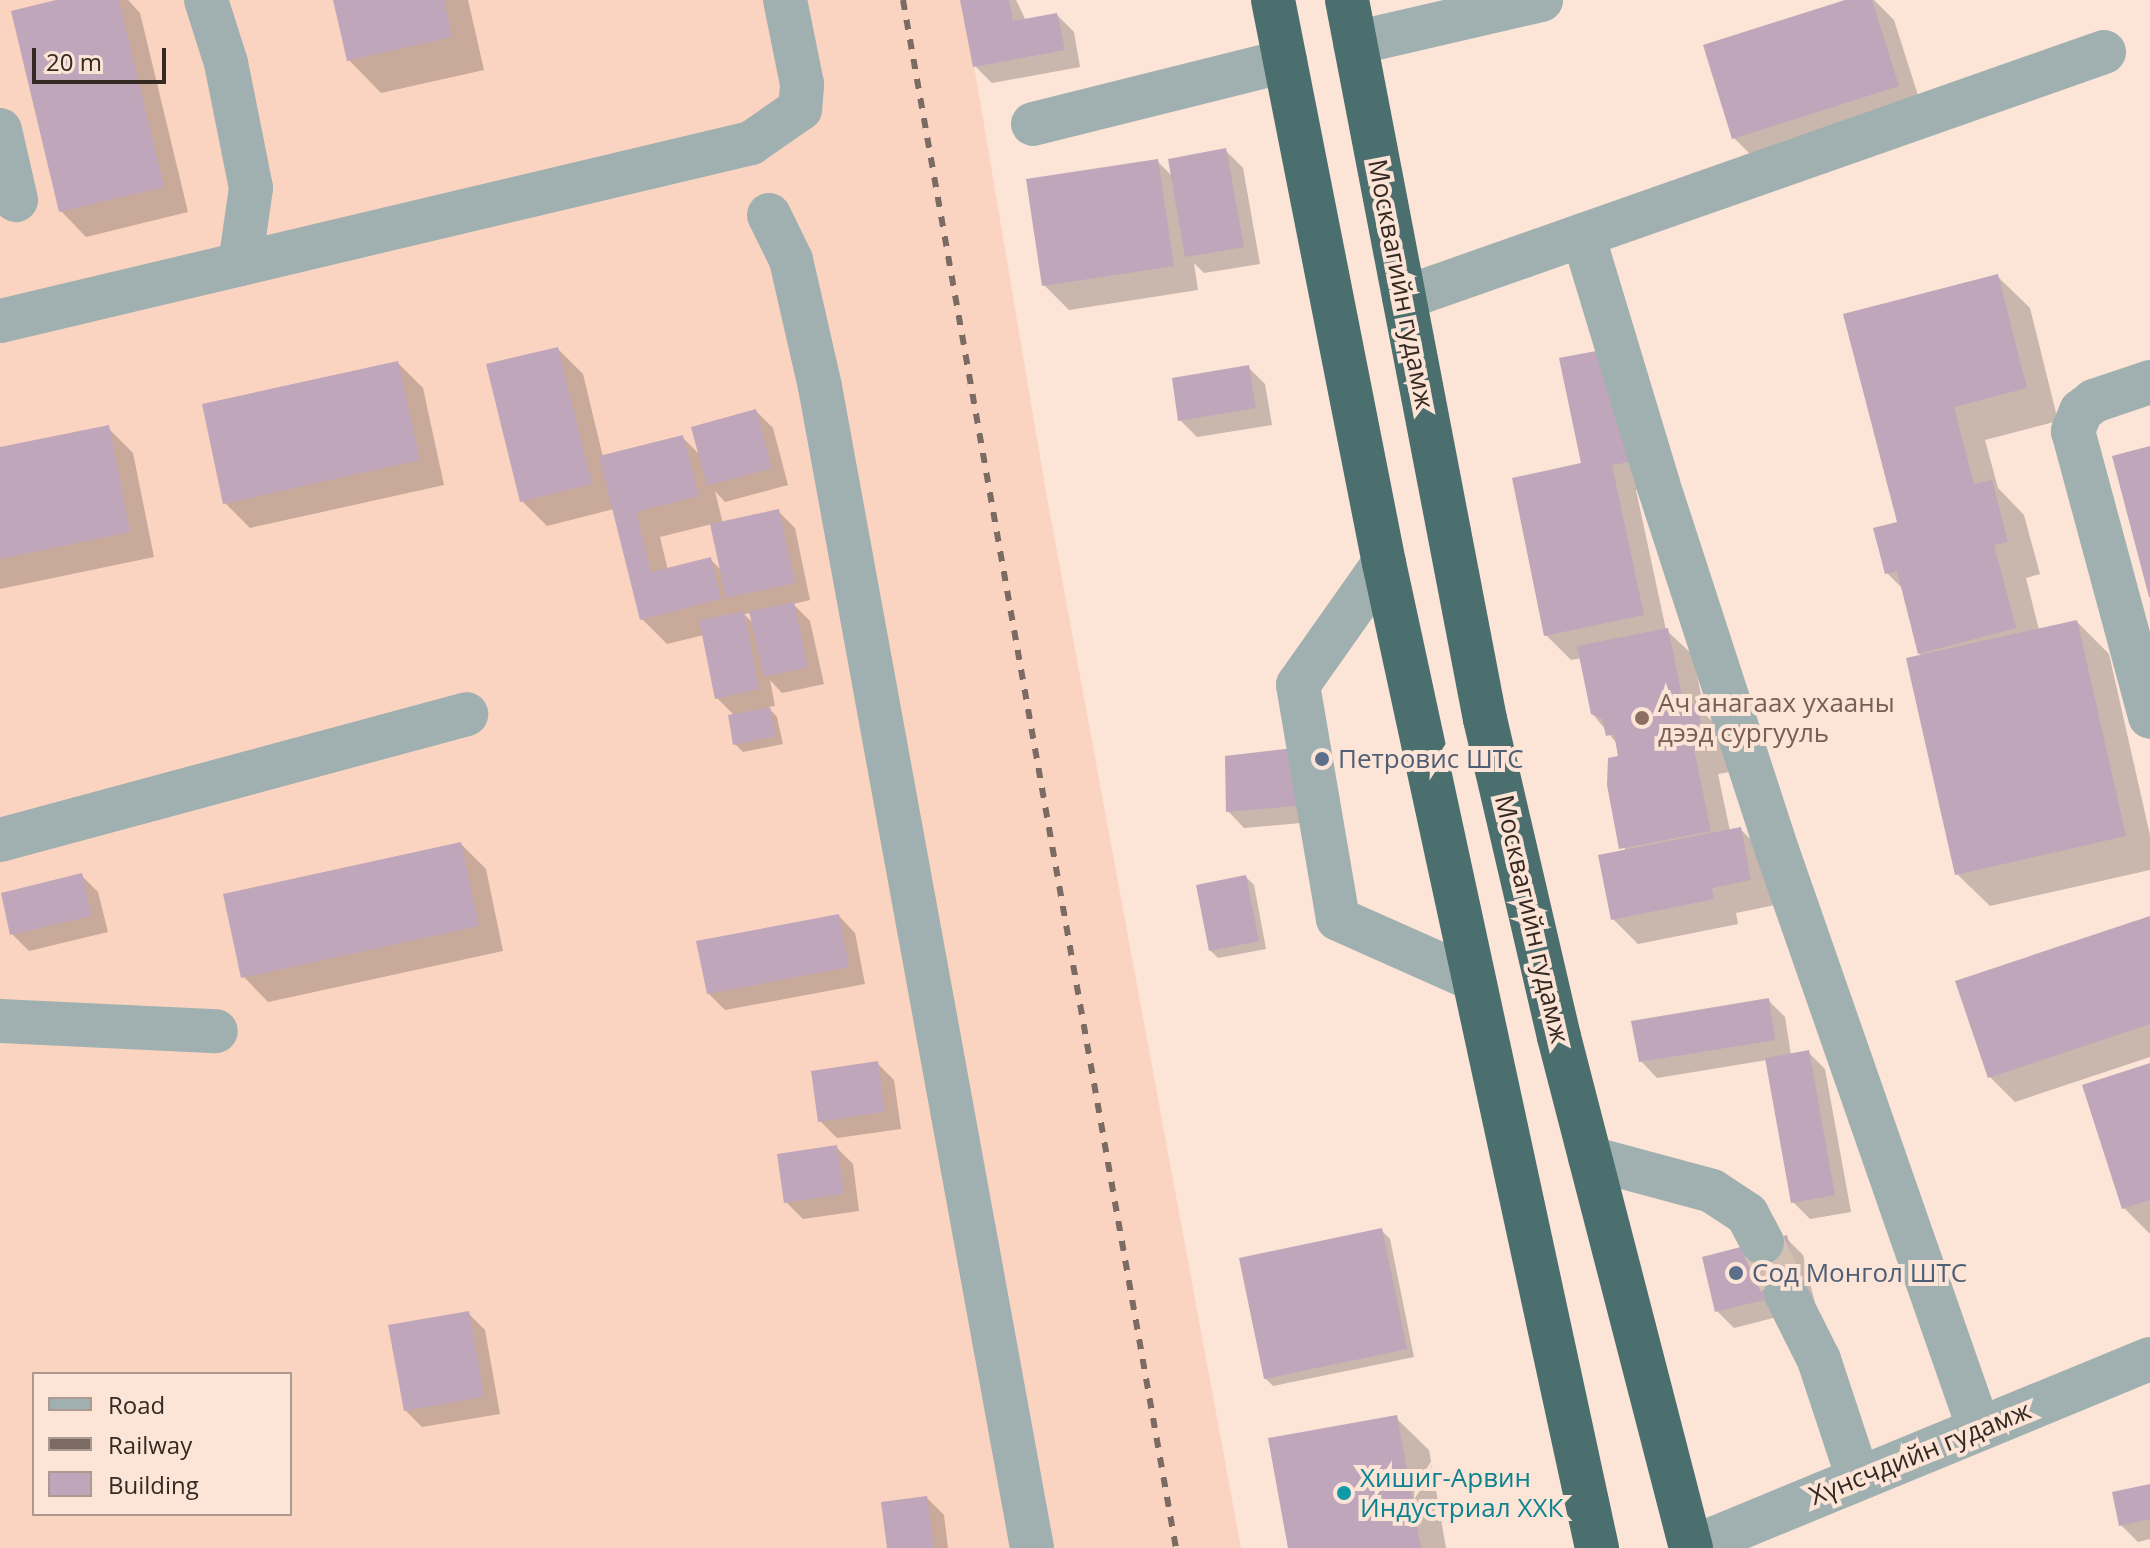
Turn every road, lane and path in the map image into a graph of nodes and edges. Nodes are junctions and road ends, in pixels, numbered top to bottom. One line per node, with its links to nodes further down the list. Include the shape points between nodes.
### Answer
1 (206, 0): 14 (street, via 226,63 251,188)
2 (785, 0): 14 (street, via 802,84 800,109 751,143)
3 (1273, 0): 8 (highway)
4 (1347, 0): 6 (highway, Москвагийн гудамж)
5 (1541, 0): 6 (street)
6 (1355, 43): 15 (highway, Москвагийн гудамж)
7 (2104, 52): 13 (street)
8 (1285, 61): 9 (street); 18 (highway)
9 (1033, 124)
10 (0, 130): 11 (street)
11 (16, 200)
12 (769, 215): 32 (street, via 791,260 820,387)
13 (1583, 235): 15 (street); 30 (street, via 1777,850)
14 (240, 264): 16 (street)
15 (1404, 298): 26 (highway, Москвагийн гудамж, via 1485,719)
16 (0, 321)
17 (2150, 382): 19 (street, via 2094,401 2081,411 2073,431)
18 (1384, 563): 23 (highway); 23 (street, via 1298,685 1338,919)
19 (2138, 626): 21 (street)
20 (466, 714): 22 (street)
21 (2150, 717)
22 (0, 840)
23 (1473, 979): 33 (highway)
24 (0, 1021): 25 (street)
25 (216, 1031)
26 (1590, 1158): 27 (street, via 1712,1191 1747,1214); 34 (highway, Москвагийн гудамж)
27 (1762, 1242)
28 (1786, 1294): 31 (street, via 1819,1360)
29 (2150, 1359): 30 (street, Хүнсчдийн гудамж)
30 (1979, 1429): 31 (street, Хүнсчдийн гудамж)
31 (1858, 1478): 34 (street, Хүнсчдийн гудамж)
32 (1032, 1548)
33 (1597, 1548)
34 (1691, 1548)

